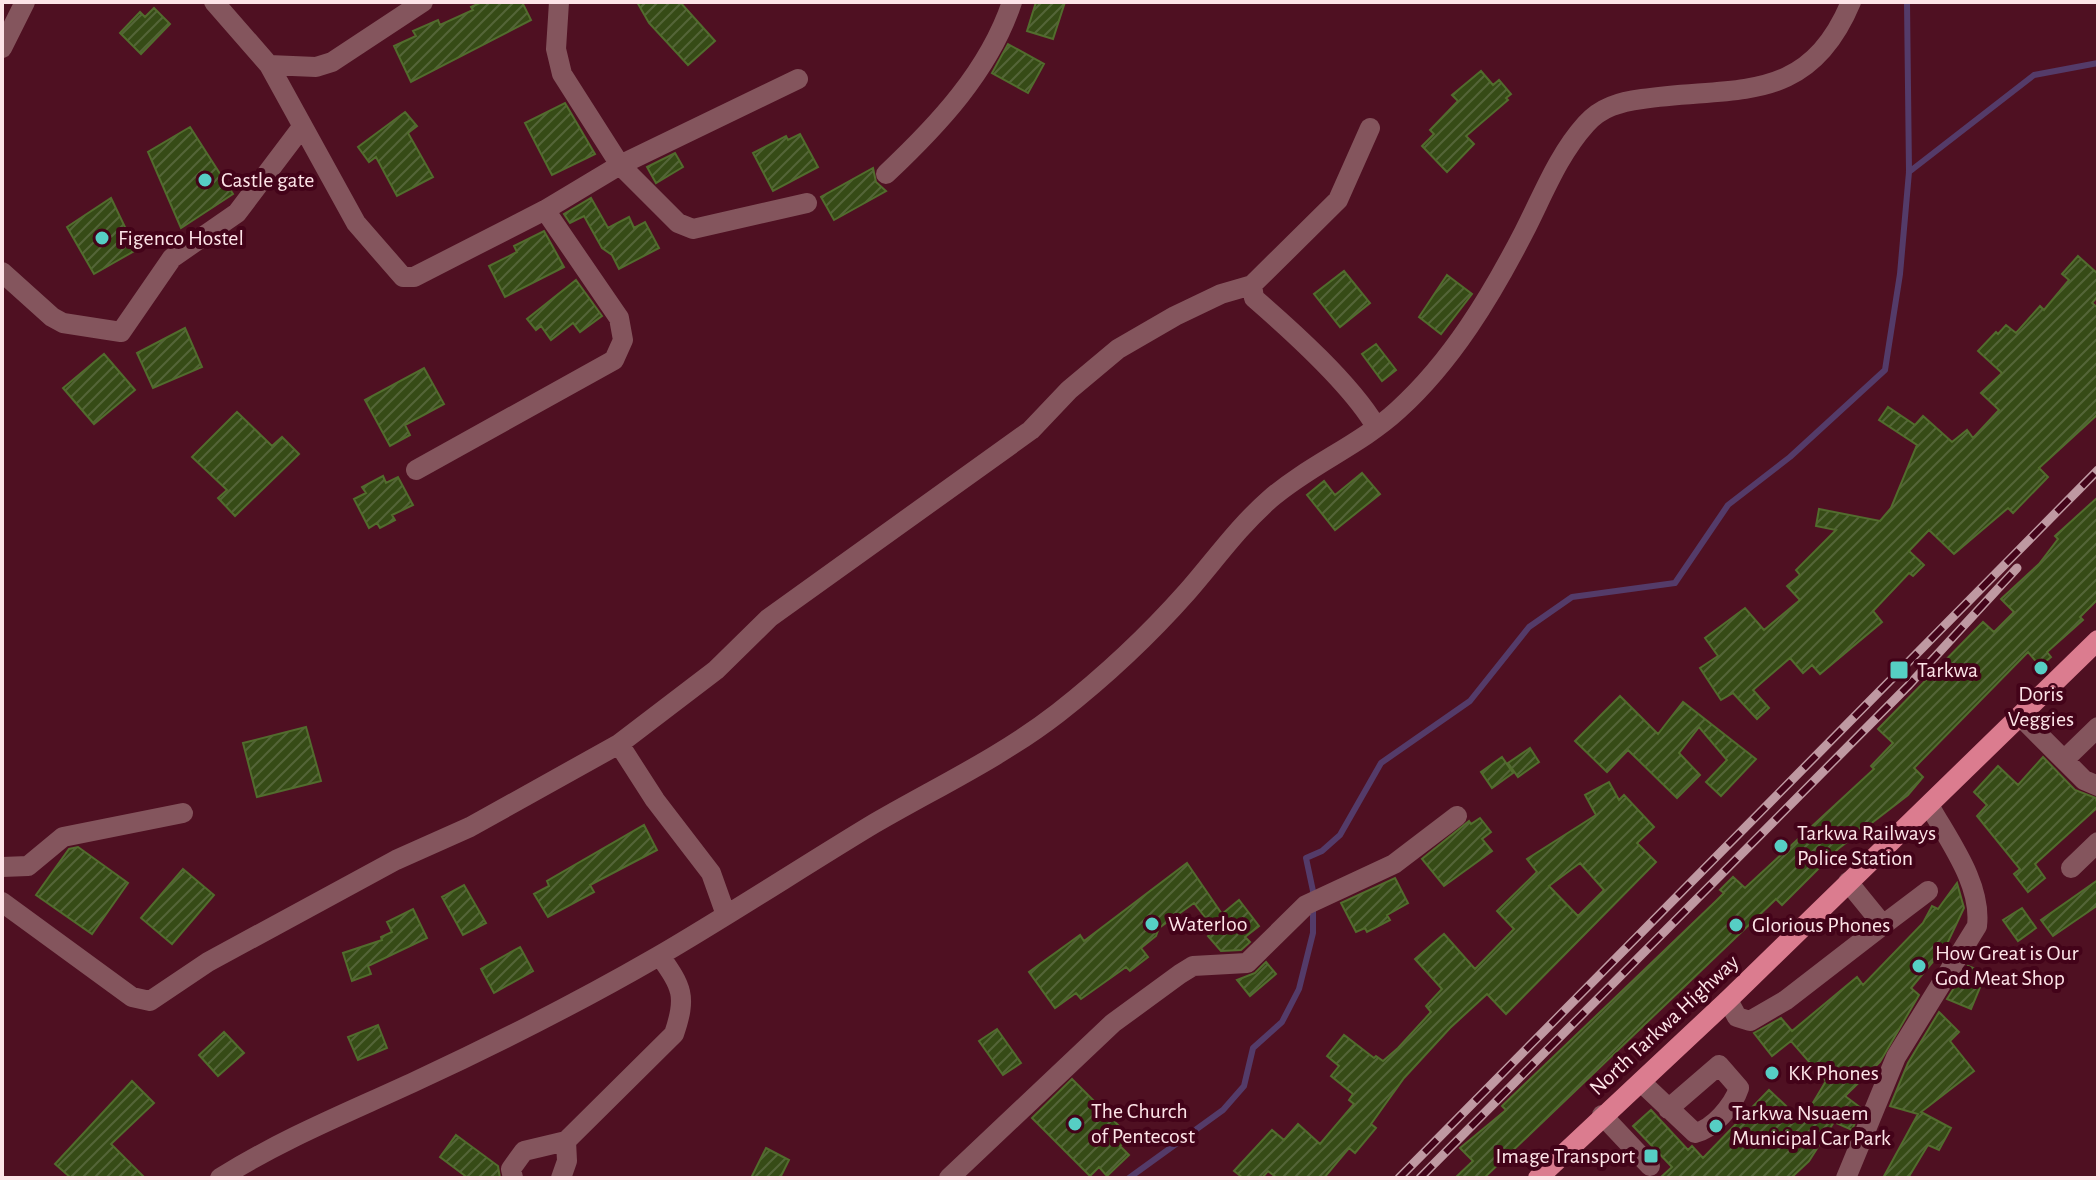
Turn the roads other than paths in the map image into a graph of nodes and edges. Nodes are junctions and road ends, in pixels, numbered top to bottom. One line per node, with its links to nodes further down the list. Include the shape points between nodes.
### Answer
1 (214, 2): 8 (street)
2 (423, 2): 8 (street, via 332,62 316,67)
3 (559, 2): 12 (street, via 557,62)
4 (1012, 2): 13 (street, via 1002,31 975,75 945,115)
5 (1851, 2): 18 (street, via 1815,60 1790,79 1747,89 1615,103 1588,120 1554,168 1478,314 1396,412)
6 (15, 9): 7 (street)
7 (2, 48)
8 (269, 65): 10 (street)
9 (798, 79): 12 (street)
10 (302, 127): 15 (street, via 356,223 403,277 414,277); 16 (street, via 237,213 172,258 121,332 63,323)
11 (1370, 128): 17 (street, via 1338,200)
12 (620, 165): 14 (street, via 686,228); 15 (street)
13 (886, 174)
14 (807, 203)
15 (545, 210): 19 (street, via 619,318 623,340 614,360)
16 (2, 272)
17 (1252, 285): 18 (street, via 1254,298 1362,403); 23 (street, via 1221,294 1118,349 1031,430 780,609 716,670)
18 (1375, 425): 35 (street, via 1275,494 1235,531 1188,591 1129,652 1056,715)
19 (416, 470)
20 (2098, 640): 21 (main road, North Tarkwa Highway)
21 (2020, 716): 24 (street); 26 (main road, North Tarkwa Highway)
22 (2098, 727): 24 (street)
23 (619, 744): 34 (street, via 208,962 150,1001 132,997); 35 (street, via 711,873)
24 (2064, 760): 25 (street)
25 (2098, 786)
26 (1929, 805): 32 (main road, North Tarkwa Highway); 49 (street, via 1974,889 1977,926 1896,1057)
27 (183, 813): 30 (street, via 63,837 28,866)
28 (1457, 816): 48 (street, via 1394,864 1306,905 1247,963 1193,966 1113,1023)
29 (2098, 842): 31 (street)
30 (2, 867)
31 (2071, 868)
32 (1848, 882): 36 (street); 38 (main road, North Tarkwa Highway)
33 (1928, 891): 36 (street)
34 (2, 902)
35 (726, 915): 37 (street)
36 (1883, 925): 38 (street, via 1786,1000 1750,1021 1737,1017)
37 (660, 956): 42 (street, via 681,986 682,1011 674,1034); 45 (street, via 541,1021 331,1116)
38 (1728, 1000): 39 (main road, North Tarkwa Highway)
39 (1641, 1082): 40 (street); 41 (main road, North Tarkwa Highway)
40 (1668, 1109)
41 (1602, 1115): 43 (street); 44 (main road, North Tarkwa Highway)
42 (566, 1141): 46 (street, via 524,1151 511,1169); 47 (street)
43 (1650, 1166)
44 (1545, 1175)
45 (220, 1178)
46 (513, 1178)
47 (561, 1178)
48 (949, 1178)
49 (1846, 1178)

